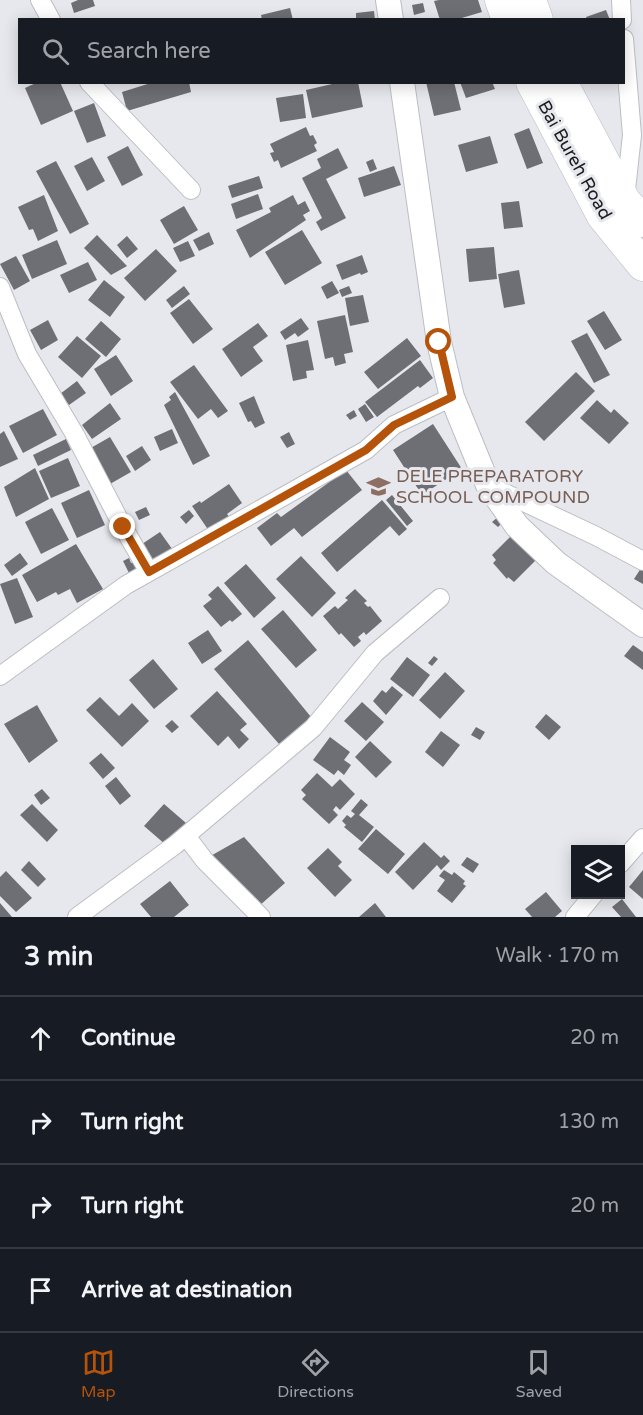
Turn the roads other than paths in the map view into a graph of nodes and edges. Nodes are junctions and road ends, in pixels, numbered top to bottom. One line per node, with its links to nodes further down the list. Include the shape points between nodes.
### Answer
1 (40, 0): 6 (street)
2 (388, 0): 7 (street)
3 (501, 0): 8 (highway)
4 (530, 0): 9 (highway)
5 (621, 0): 10 (street)
6 (50, 18)
7 (391, 18)
8 (507, 18)
9 (536, 18)
10 (622, 18)
11 (625, 51): 17 (street)
12 (91, 84): 16 (street)
13 (402, 84): 20 (street, via 439,342)
14 (533, 84): 18 (highway, Bai Bureh Road, via 603,216)
15 (562, 84): 17 (highway, Bai Bureh Road)
16 (191, 190)
17 (634, 212)
18 (643, 265)
19 (0, 287): 23 (street, via 27,354)
20 (452, 397): 21 (street); 23 (street, via 394,425 366,450)
21 (488, 485): 22 (street); 25 (street, via 517,526 556,563)
22 (643, 561)
23 (149, 572): 26 (street)
24 (440, 598): 27 (street, via 375,653 313,728)
25 (643, 625)
26 (0, 676)
27 (186, 836): 31 (street); 32 (street, via 205,861)
28 (643, 838): 29 (street)
29 (625, 859)
30 (590, 899): 33 (street)
31 (77, 917)
32 (261, 917)
33 (575, 917)

